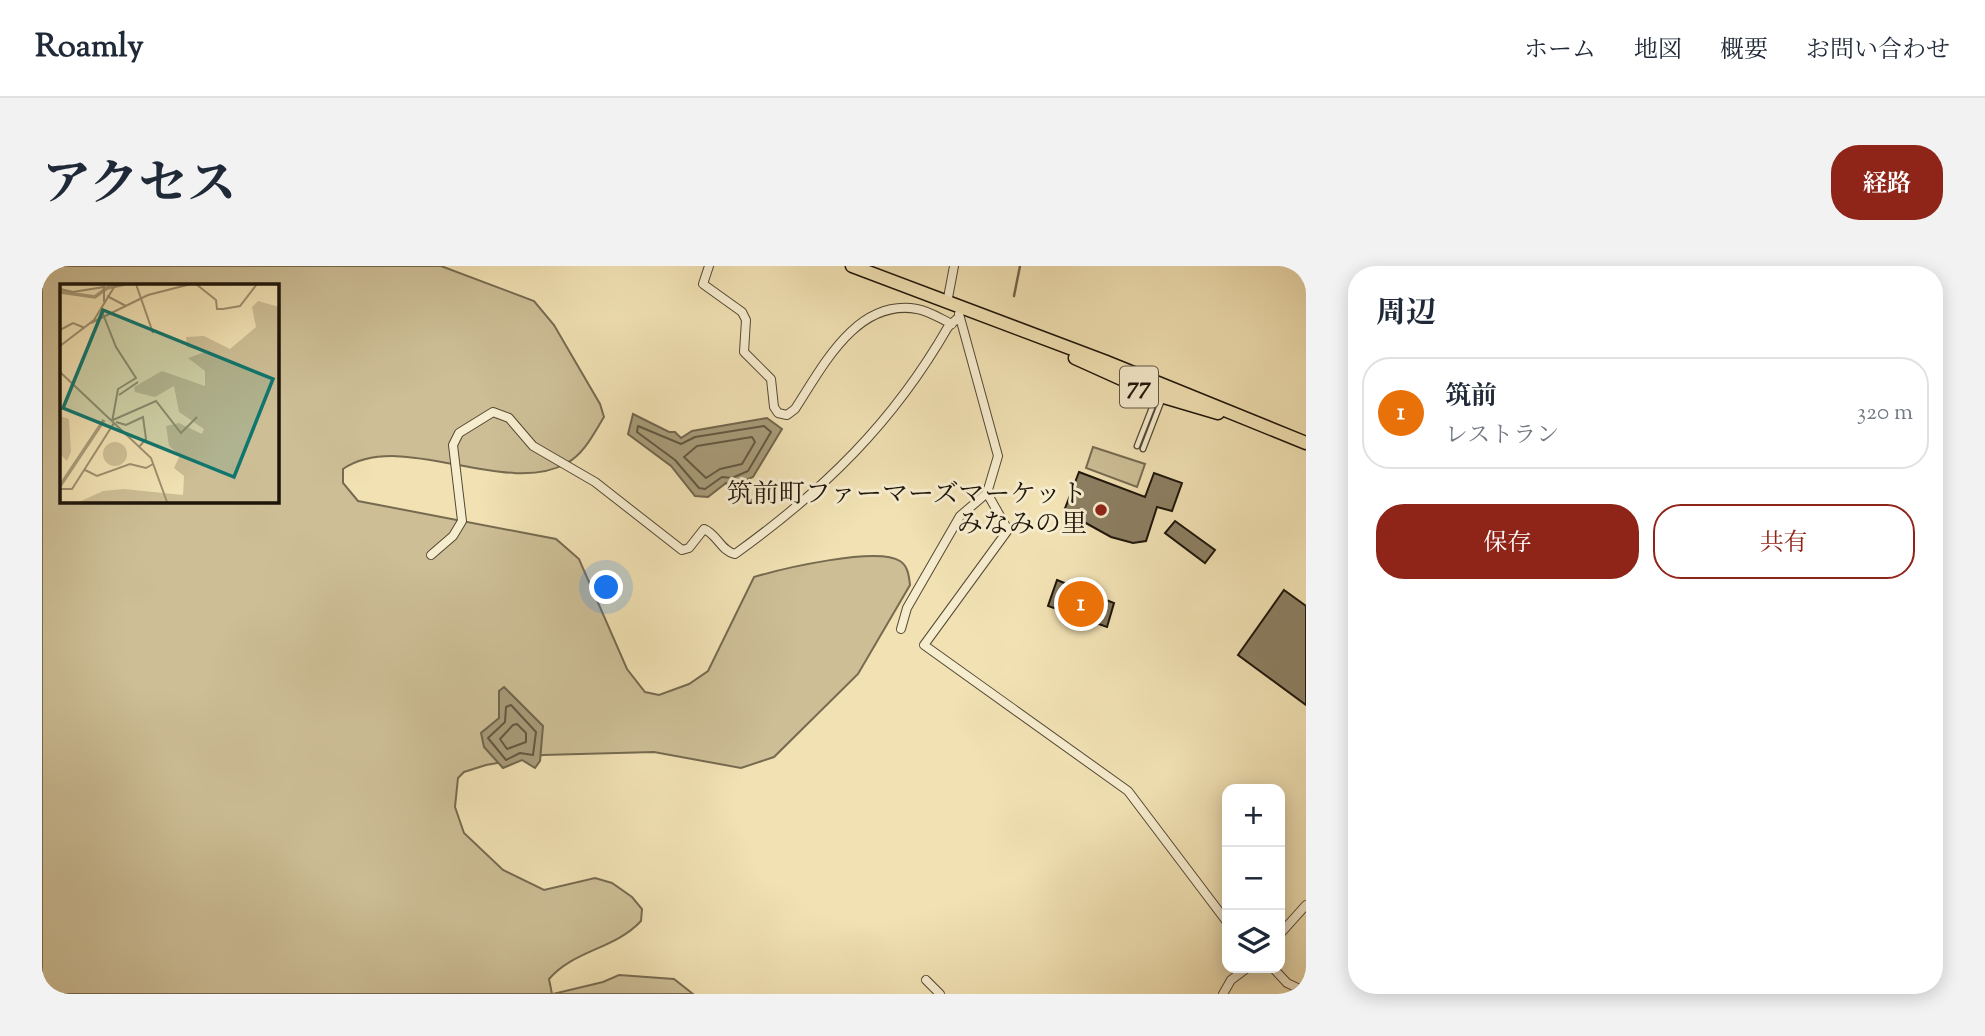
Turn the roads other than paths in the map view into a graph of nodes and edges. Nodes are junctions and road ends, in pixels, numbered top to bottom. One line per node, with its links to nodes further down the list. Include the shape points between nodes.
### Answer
1 (709, 266): 5 (street, via 703,284 742,312 746,320 744,352 771,379 774,407 787,415 795,410 839,342 863,323 892,310 907,309)
2 (852, 266): 4 (main road, 77)
3 (954, 266): 4 (street)
4 (947, 303): 5 (main road, 77)
5 (957, 317): 6 (main road, 77); 10 (street, via 990,415 998,456); 11 (street, via 879,426 844,466 735,554 704,529 690,548 681,550 595,482 545,454 509,418 493,412 459,433 453,445 462,521)
6 (1042, 338): 7 (main road, 77, via 1104,361); 7 (main road, 77, via 1071,356)
7 (1163, 393): 8 (main road, 77, via 1243,417); 9 (lane)
8 (1306, 443)
9 (1140, 448)
10 (987, 493): 12 (street, via 960,516 906,608); 14 (street, via 1008,530 924,646 1128,791)
11 (431, 555)
12 (901, 629)
13 (1306, 905): 15 (street)
14 (1222, 915)
15 (1285, 928)
16 (1241, 973): 21 (street)
17 (1278, 973): 19 (street)
18 (926, 980): 20 (street)
19 (1306, 992)
20 (940, 994)
21 (1223, 994)

